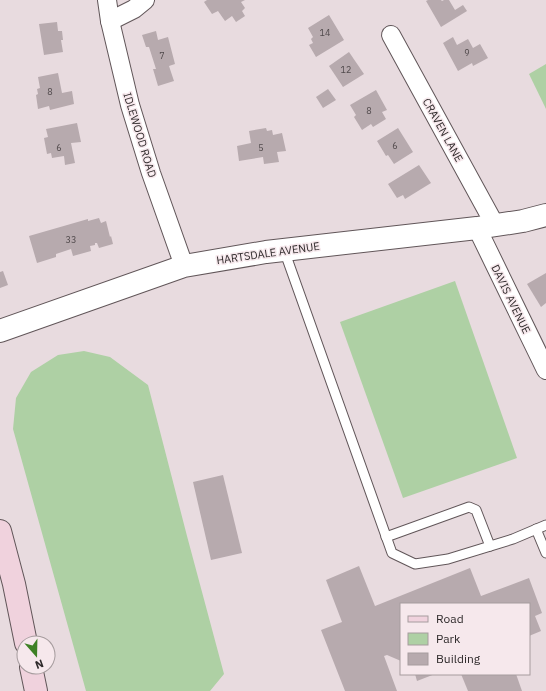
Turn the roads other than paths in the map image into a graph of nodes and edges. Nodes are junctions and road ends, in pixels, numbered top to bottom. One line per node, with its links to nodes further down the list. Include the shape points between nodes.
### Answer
1 (107, 0): 3 (street, IDLEWOOD ROAD)
2 (145, 0): 3 (street, via 134,9)
3 (110, 21): 8 (street, IDLEWOOD ROAD, via 130,105)
4 (391, 35): 6 (street, CRAVEN LANE)
5 (546, 215): 6 (street, HARTSDALE AVENUE)
6 (486, 227): 7 (street, HARTSDALE AVENUE); 10 (street, DAVIS AVENUE)
7 (284, 250): 8 (street, HARTSDALE AVENUE); 14 (lane)
8 (184, 266): 9 (street, HARTSDALE AVENUE)
9 (0, 331)
10 (546, 370)
11 (546, 526): 12 (lane)
12 (536, 530): 15 (lane); 16 (lane)
13 (0, 531): 17 (main road)
14 (386, 536): 15 (lane, via 392,553 415,564 448,559); 15 (lane, via 469,507 476,510)
15 (490, 546)
16 (546, 553)
17 (24, 635)
18 (33, 675): 19 (main road)
19 (36, 691)

